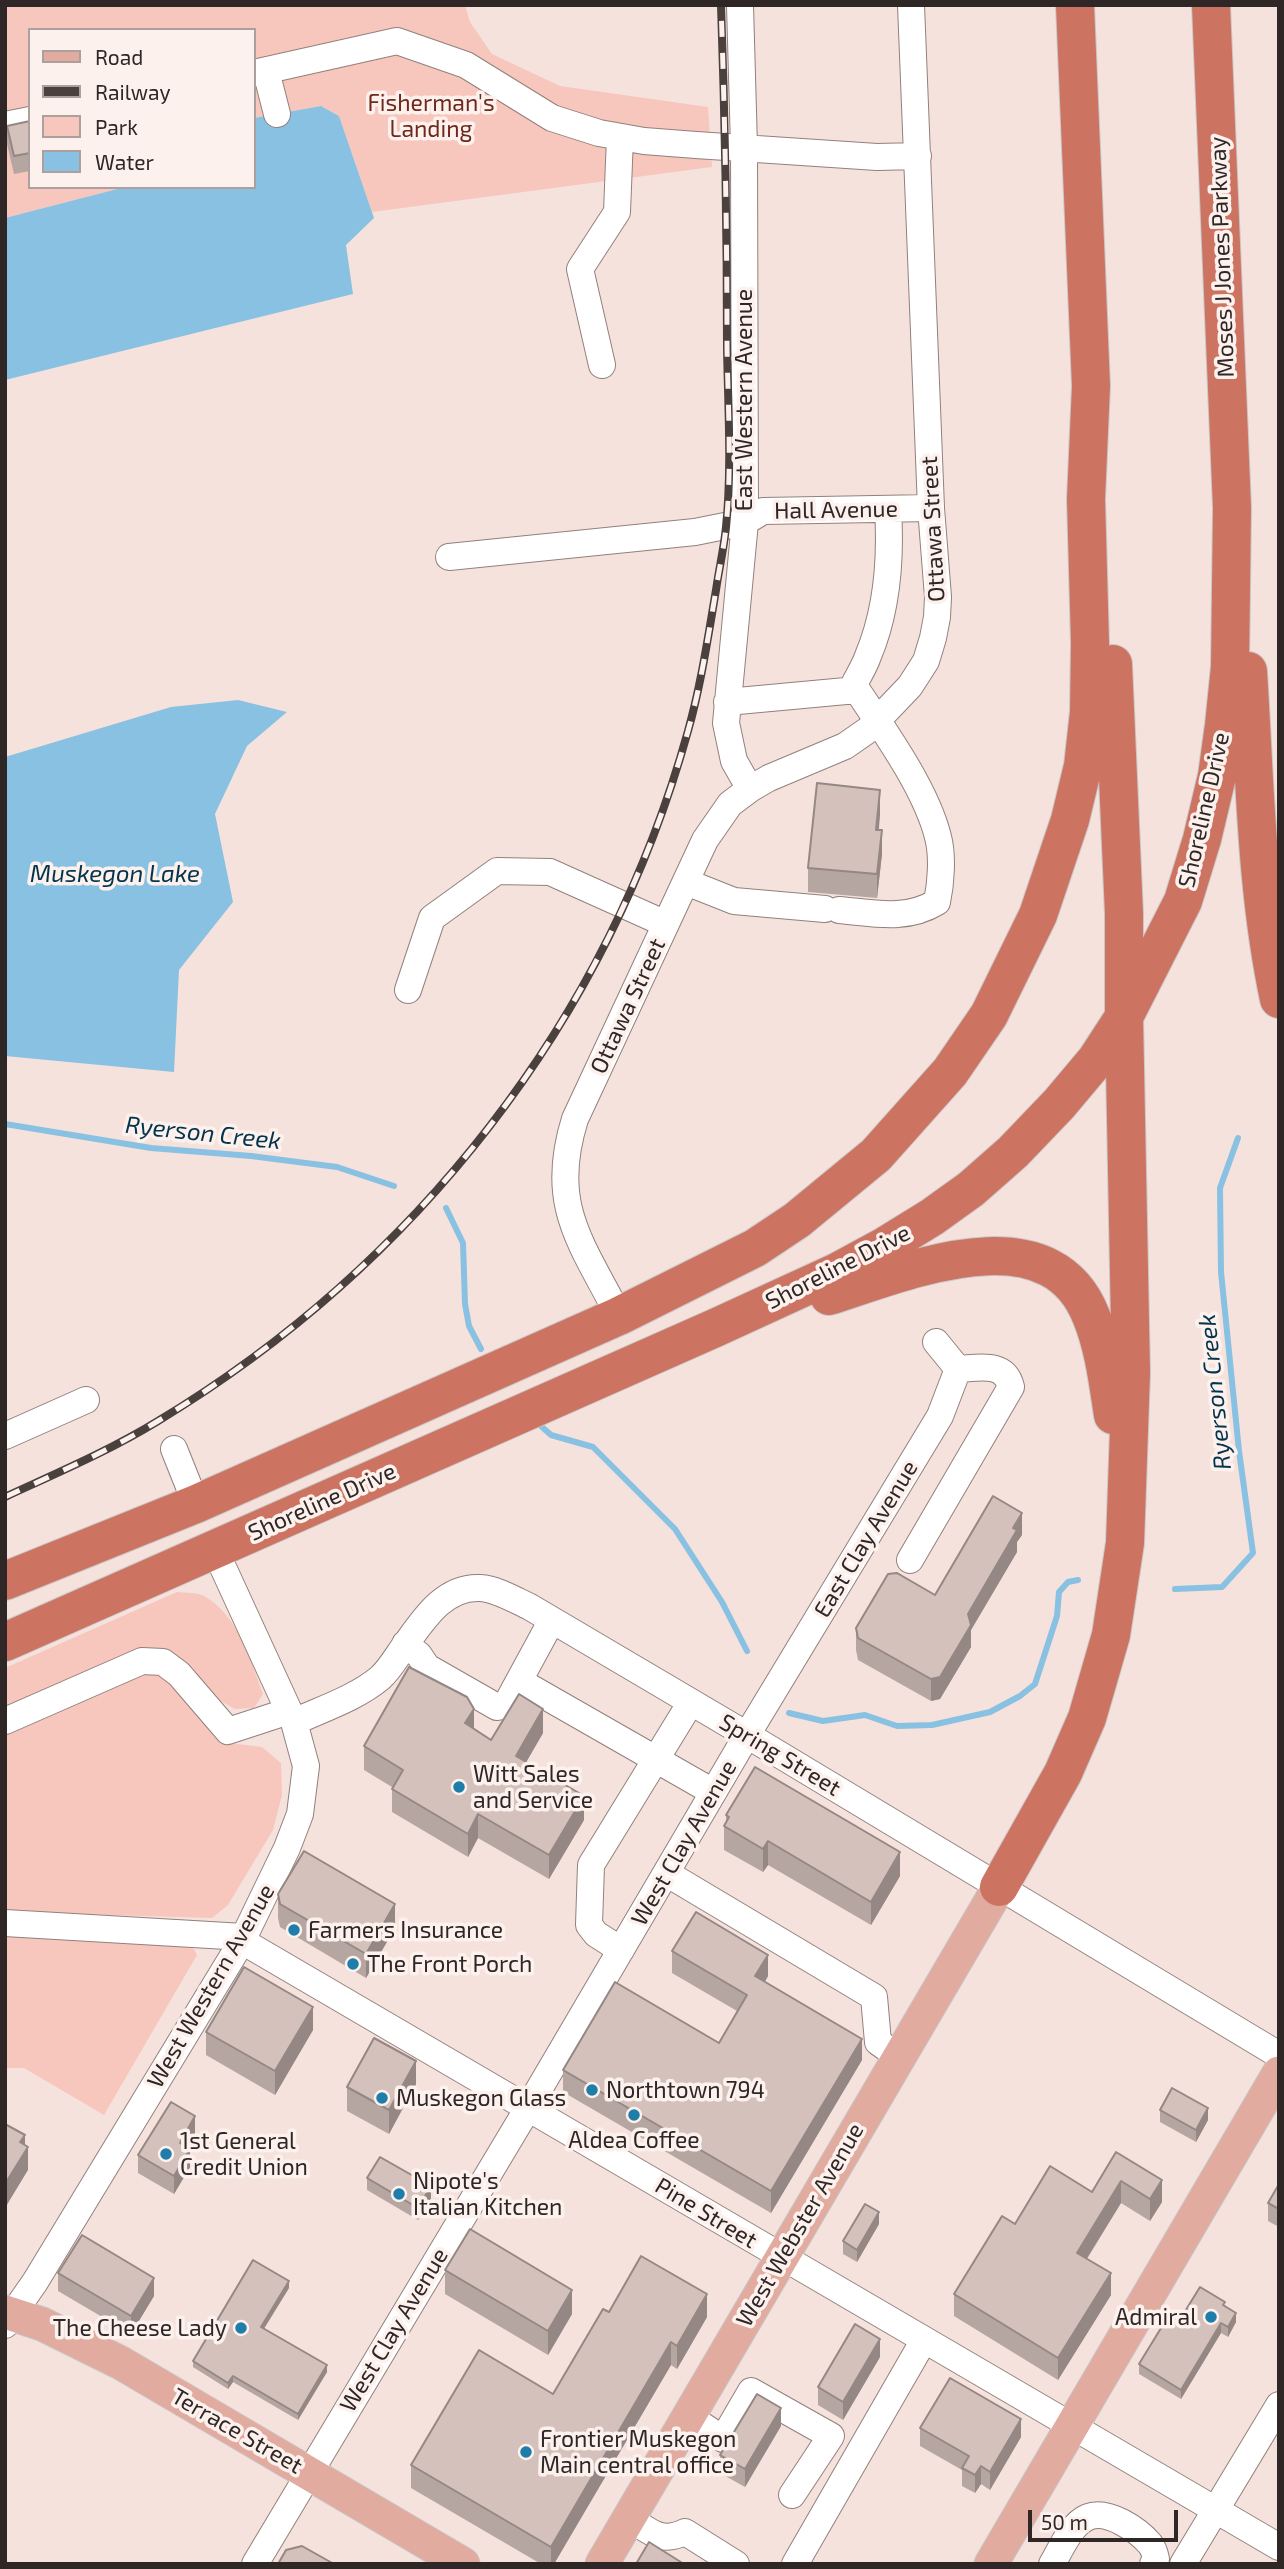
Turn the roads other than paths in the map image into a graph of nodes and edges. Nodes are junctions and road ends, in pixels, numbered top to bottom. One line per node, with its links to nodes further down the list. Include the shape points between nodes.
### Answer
1 (740, 5): 10 (street, East Western Avenue)
2 (911, 5): 11 (street, Ottawa Street)
3 (1075, 5): 13 (highway)
4 (1211, 5): 15 (highway, Moses J Jones Parkway)
5 (260, 72): 6 (street); 9 (street, via 397,41 466,65 552,118)
6 (276, 114)
7 (28, 120): 8 (street)
8 (5, 125)
9 (621, 137): 10 (street); 12 (street, via 617,212 580,269)
10 (735, 147): 11 (street); 17 (street, East Western Avenue)
11 (918, 156): 14 (street, Ottawa Street)
12 (602, 365)
13 (1091, 386): 28 (highway, via 1109,538); 29 (highway, via 1086,499 1089,698 1083,766 1057,864 1016,964 989,1015 950,1072 876,1155 839,1188 755,1248)
14 (931, 508): 16 (street, Hall Avenue); 21 (street, Ottawa Street, via 938,597 933,638 926,661 910,685)
15 (1232, 508): 25 (highway, via 1247,640 1256,821); 28 (highway, Shoreline Drive, via 1230,667 1217,776 1183,901)
16 (888, 509): 17 (street, Hall Avenue, via 763,512); 19 (street, via 885,594 868,656)
17 (745, 522): 18 (street, Hall Avenue, via 695,532); 20 (street, East Western Avenue)
18 (449, 557)
19 (850, 691): 20 (street); 21 (street, via 857,690)
20 (727, 702): 22 (street, East Western Avenue, via 734,761)
21 (877, 720): 22 (street, Ottawa Street, via 845,746); 23 (street, via 926,802 939,839 937,902 920,912 892,915 734,901)
22 (750, 789): 23 (street, Ottawa Street, via 718,819)
23 (686, 882): 24 (street, Ottawa Street)
24 (666, 924): 26 (street, via 550,872 497,871 432,918); 29 (street, Ottawa Street, via 575,1119 565,1162 567,1208)
25 (1274, 950): 27 (highway)
26 (408, 990)
27 (1279, 999)
28 (1124, 1017): 30 (highway, Shoreline Drive, via 1059,1104 971,1189 885,1247); 36 (highway, via 1131,1373)
29 (619, 1316): 37 (highway, via 635,1325 637,1332 628,1348 399,1451); 38 (highway)
30 (715, 1328): 36 (highway, via 960,1258 985,1255 1029,1260 1051,1269 1081,1298 1091,1315); 37 (highway, Shoreline Drive)
31 (936, 1342): 32 (street)
32 (958, 1369): 40 (street, via 993,1367 1004,1372 1012,1387); 50 (street, East Clay Avenue, via 940,1416)
33 (86, 1400): 34 (street)
34 (5, 1436)
35 (174, 1449): 38 (street)
36 (1127, 1490): 54 (highway, via 1119,1586 1101,1675 1063,1773)
37 (334, 1496): 39 (highway, Shoreline Drive)
38 (196, 1504): 41 (highway); 42 (highway, via 67,1571)
39 (215, 1550): 44 (highway, Shoreline Drive); 48 (street, West Western Avenue)
40 (910, 1560)
41 (5, 1581)
42 (5, 1596)
43 (552, 1620): 45 (street, Spring Street, via 499,1593 464,1590 436,1606); 46 (street); 47 (street, Spring Street)
44 (5, 1642)
45 (405, 1644): 46 (street, via 427,1667 497,1707 508,1701); 48 (street, Spring Street, via 382,1676 367,1688)
46 (519, 1681): 51 (street)
47 (691, 1702): 50 (street, Spring Street); 51 (street)
48 (291, 1716): 49 (street, Spring Street, via 228,1731 179,1674 163,1662 142,1661); 56 (street, West Western Avenue, via 306,1766 300,1814)
49 (5, 1721)
50 (747, 1735): 52 (street, West Clay Avenue); 54 (street, Spring Street)
51 (655, 1758): 52 (street); 57 (street, via 591,1865 589,1925)
52 (713, 1792): 53 (street, West Clay Avenue)
53 (666, 1873): 57 (street, West Clay Avenue); 59 (street, via 874,1997 878,2042)
54 (999, 1887): 58 (street, Spring Street); 59 (main road, West Webster Avenue)
55 (5, 1923): 56 (street)
56 (243, 1939): 61 (street, Pine Street); 63 (street, West Western Avenue)
57 (621, 1950): 61 (street, West Clay Avenue)
58 (1279, 2055)
59 (899, 2057): 62 (main road, West Webster Avenue)
60 (1279, 2073): 67 (main road)
61 (528, 2108): 62 (street, Pine Street); 68 (street, West Clay Avenue)
62 (781, 2257): 64 (street, Pine Street); 66 (main road, West Webster Avenue)
63 (8, 2324): 68 (main road, Terrace Street, via 76,2339)
64 (924, 2340): 67 (street, Pine Street); 77 (street)
65 (1279, 2405): 70 (street)
66 (688, 2416): 69 (street, via 723,2439 751,2391 831,2436); 71 (main road, West Webster Avenue)
67 (1072, 2426): 70 (street, Pine Street); 78 (main road)
68 (309, 2472): 73 (street, West Clay Avenue); 74 (main road, Terrace Street)
69 (792, 2496)
70 (1214, 2510): 72 (street, Pine Street); 81 (street)
71 (629, 2518): 75 (main road, West Webster Avenue); 76 (street, via 658,2536 684,2532)
72 (1279, 2547)
73 (255, 2564)
74 (463, 2564)
75 (602, 2564)
76 (736, 2564)
77 (796, 2564)
78 (991, 2564)
79 (1052, 2564): 80 (street, via 1072,2530 1088,2517 1108,2516 1153,2546)
80 (1153, 2564)
81 (1183, 2564)

